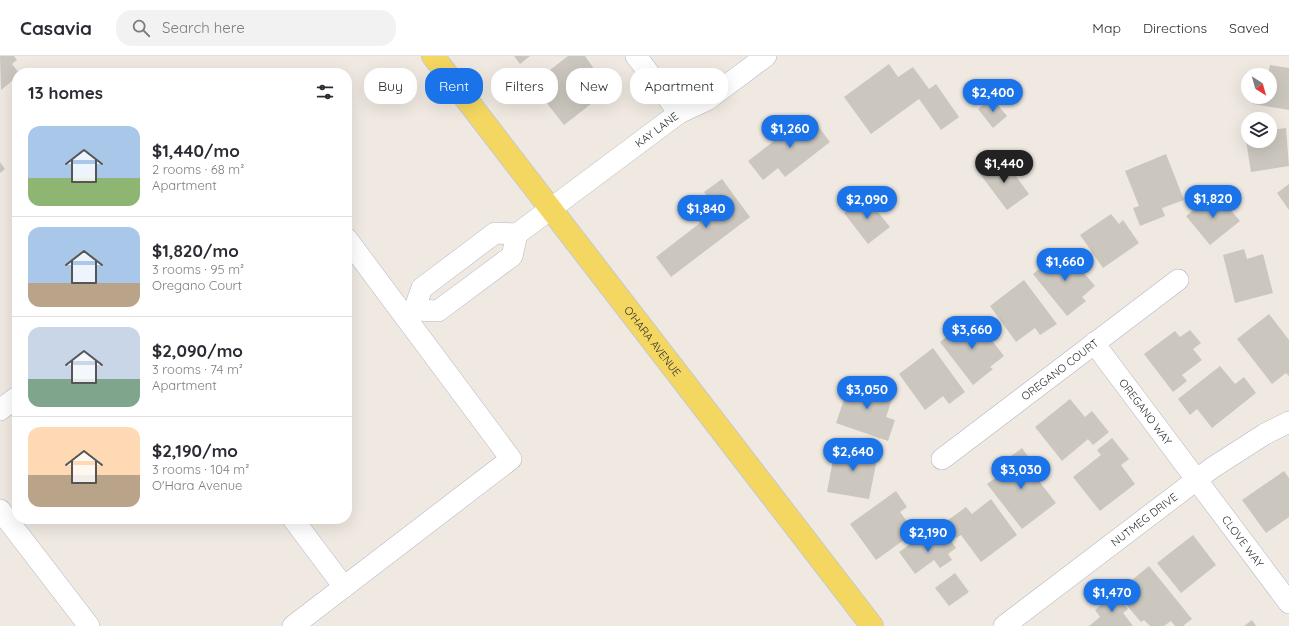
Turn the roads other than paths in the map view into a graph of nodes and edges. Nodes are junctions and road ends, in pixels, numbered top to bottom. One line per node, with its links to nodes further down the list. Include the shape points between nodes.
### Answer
1 (433, 56): 5 (main road, O'HARA AVENUE)
2 (636, 56): 4 (street)
3 (766, 56): 4 (street, KAY LANE, via 707,100)
4 (679, 113): 5 (street, KAY LANE)
5 (550, 209): 6 (street, KAY LANE); 22 (main road, O'HARA AVENUE)
6 (517, 234): 9 (street, via 495,233 422,288); 9 (street, via 512,256 438,311)
7 (352, 245): 9 (street)
8 (1178, 280): 10 (street, OREGANO COURT)
9 (410, 313): 18 (street, via 511,459)
10 (1094, 343): 14 (street, OREGANO COURT); 15 (street, OREGANO WAY)
11 (12, 401): 12 (street)
12 (0, 410)
13 (1289, 422): 15 (street, NUTMEG DRIVE, via 1265,434)
14 (942, 459)
15 (1196, 480): 19 (street, CLOVE WAY); 23 (street, NUTMEG DRIVE)
16 (0, 510): 20 (street)
17 (297, 524): 18 (street)
18 (344, 587): 21 (street)
19 (1289, 603)
20 (89, 626)
21 (293, 626)
22 (872, 626)
23 (1004, 626)

